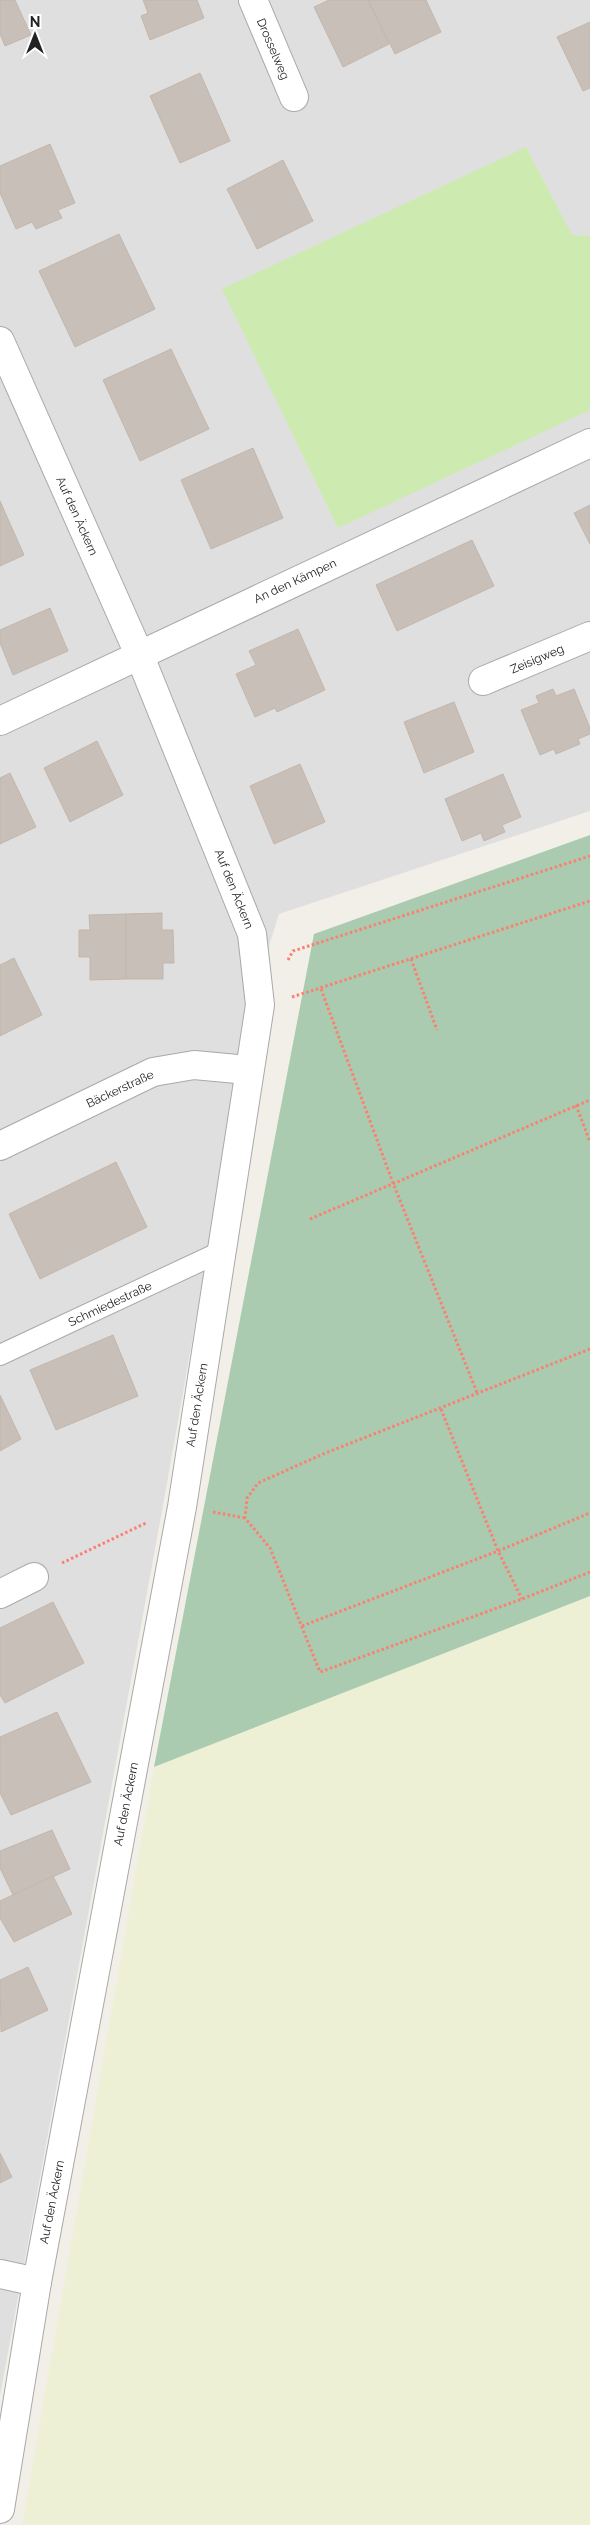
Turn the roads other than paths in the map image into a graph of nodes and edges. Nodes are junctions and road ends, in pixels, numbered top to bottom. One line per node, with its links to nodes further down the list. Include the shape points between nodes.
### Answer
1 (253, 0): 2 (street, Drosselweg)
2 (294, 97)
3 (0, 341): 6 (street, Auf den Äckern)
4 (590, 443): 6 (street, An den Kämpen)
5 (590, 636): 7 (street, Zeisigweg)
6 (139, 654): 8 (street, An den Kämpen); 9 (street, Auf den Äckern, via 252,934 260,1005)
7 (483, 681)
8 (0, 721)
9 (248, 1070): 10 (street, Bäckerstraße, via 194,1065 153,1072); 11 (street, Auf den Äckern)
10 (0, 1146)
11 (220, 1252): 12 (lane, Schmiedestraße); 16 (street, Auf den Äckern, via 182,1506)
12 (0, 1356)
13 (34, 1577): 14 (street)
14 (0, 1594)
15 (0, 2274): 16 (street)
16 (37, 2282): 17 (street, Auf den Äckern)
17 (0, 2509)

